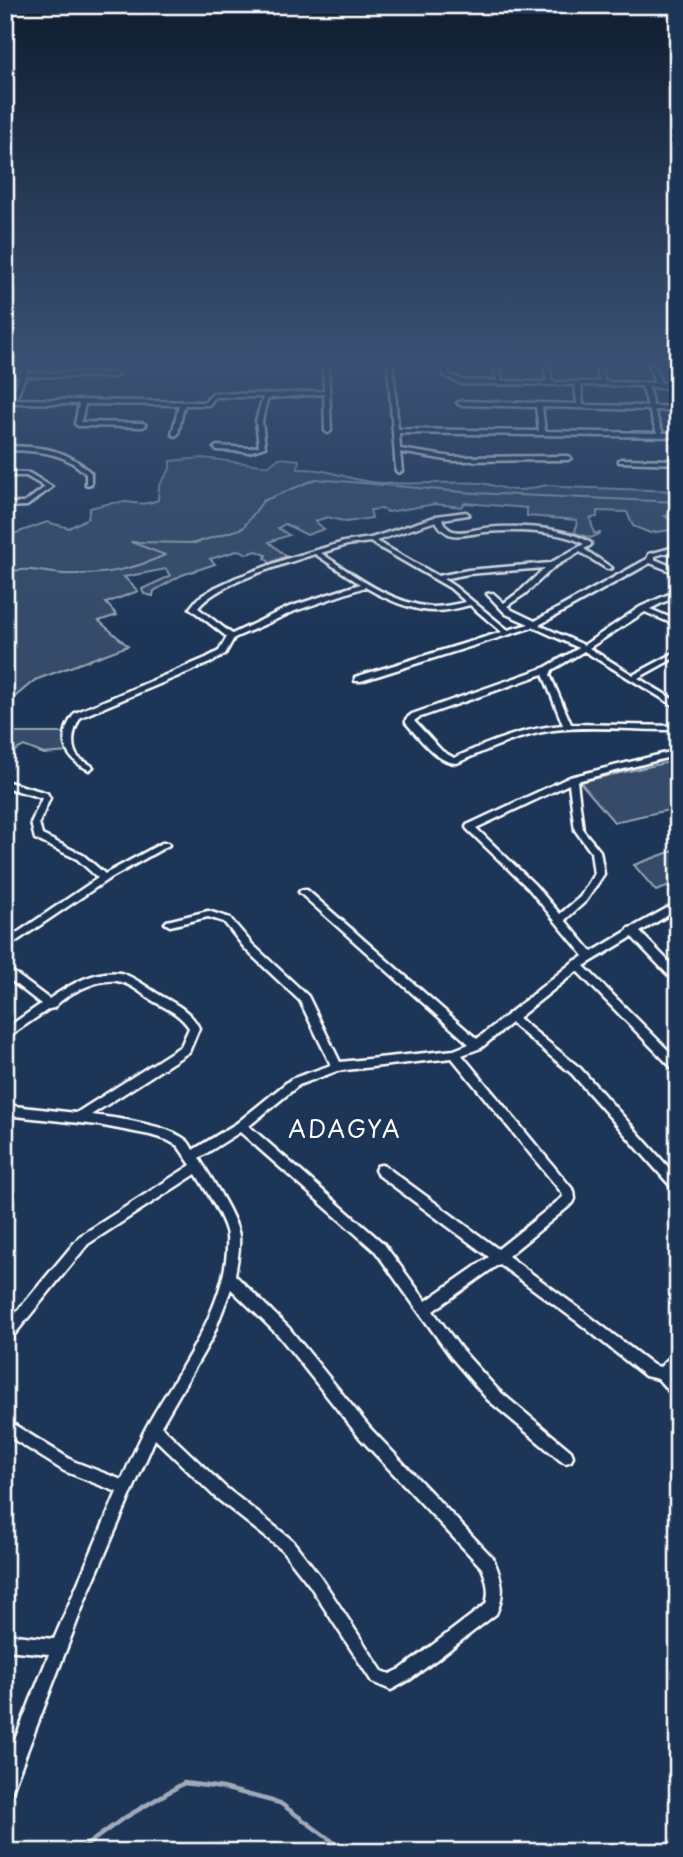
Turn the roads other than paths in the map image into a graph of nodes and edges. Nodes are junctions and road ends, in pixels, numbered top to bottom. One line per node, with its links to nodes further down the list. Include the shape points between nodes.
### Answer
1 (55, 453): 9 (street, via 75,459 89,474)
2 (398, 453): 7 (street)
3 (414, 453): 4 (street, via 452,459)
4 (568, 458)
5 (621, 461): 6 (street)
6 (678, 462)
7 (400, 471)
8 (5, 474): 10 (street, via 27,474 49,487 25,505)
9 (88, 484)
10 (5, 505)
11 (466, 514): 12 (street)
12 (438, 517): 14 (street); 15 (street, via 444,529 455,533 487,530 567,535 587,541)
13 (678, 530): 17 (street, via 674,549 651,555)
14 (370, 540): 16 (street); 21 (street)
15 (581, 550): 18 (street); 19 (street)
16 (317, 553): 22 (street); 31 (street, via 248,575 202,596 194,608)
17 (650, 561): 20 (street); 28 (street)
18 (552, 565): 21 (street); 26 (street, via 527,585 520,598)
19 (609, 568)
20 (678, 572)
21 (437, 578): 25 (street)
22 (367, 583): 25 (street, via 397,599 432,609); 31 (street, via 292,609)
23 (678, 592): 27 (street)
24 (491, 594): 26 (street)
25 (471, 603): 30 (street)
26 (503, 606): 28 (street)
27 (643, 609): 29 (street); 32 (street)
28 (534, 624): 30 (street); 32 (street)
29 (678, 624)
30 (507, 633): 36 (street)
31 (231, 637): 41 (street, via 222,652 209,660 78,715 69,730 72,751 74,758)
32 (584, 648): 34 (street); 35 (street)
33 (678, 653): 35 (street)
34 (549, 668): 38 (street, via 546,675); 38 (street, via 409,721 439,753 454,761 496,742)
35 (633, 678): 37 (street)
36 (358, 679)
37 (678, 706)
38 (568, 727): 39 (street)
39 (678, 728)
40 (678, 752): 42 (street)
41 (89, 767)
42 (573, 779): 48 (street, via 579,830 595,851 599,874 583,899); 48 (street, via 470,827)
43 (5, 784): 45 (street, via 44,794 35,823 37,837 80,857)
44 (165, 845): 45 (street)
45 (104, 878): 51 (street)
46 (304, 892): 59 (street)
47 (678, 905): 50 (street)
48 (559, 919): 52 (street)
49 (170, 923): 62 (street, via 208,914 227,920 304,999)
50 (632, 930): 52 (street); 55 (street)
51 (5, 946)
52 (590, 956): 53 (street)
53 (577, 965): 57 (street); 61 (street)
54 (5, 970): 56 (street)
55 (678, 978)
56 (50, 1005): 58 (street); 64 (street, via 91,980 117,977 175,1008 194,1028 185,1049)
57 (512, 1018): 59 (street); 68 (street, via 576,1071)
58 (5, 1035)
59 (477, 1045): 60 (street)
60 (455, 1055): 62 (street); 69 (street, via 570,1195)
61 (678, 1066)
62 (337, 1067): 65 (street, via 295,1083)
63 (5, 1110): 64 (street)
64 (76, 1119): 66 (street, via 150,1130 181,1142)
65 (241, 1126): 66 (street); 71 (street, via 380,1248)
66 (194, 1162): 70 (street, via 233,1232); 72 (street, via 85,1240)
67 (381, 1170): 69 (street)
68 (678, 1186)
69 (497, 1258): 71 (street); 74 (street, via 579,1312 650,1371)
70 (229, 1278): 77 (street, via 198,1352); 77 (street, via 284,1332 365,1433 488,1563 496,1600 491,1609 406,1674 391,1682 377,1677 287,1545 220,1492)
71 (427, 1308): 78 (street, via 456,1353 493,1395)
72 (5, 1336)
73 (678, 1358): 74 (street)
74 (662, 1374): 75 (street)
75 (678, 1391)
76 (5, 1426): 79 (street, via 69,1466)
77 (153, 1427): 79 (street)
78 (566, 1457)
79 (125, 1488): 81 (street)
80 (5, 1642): 81 (street)
81 (58, 1647): 82 (street)
82 (5, 1787)

